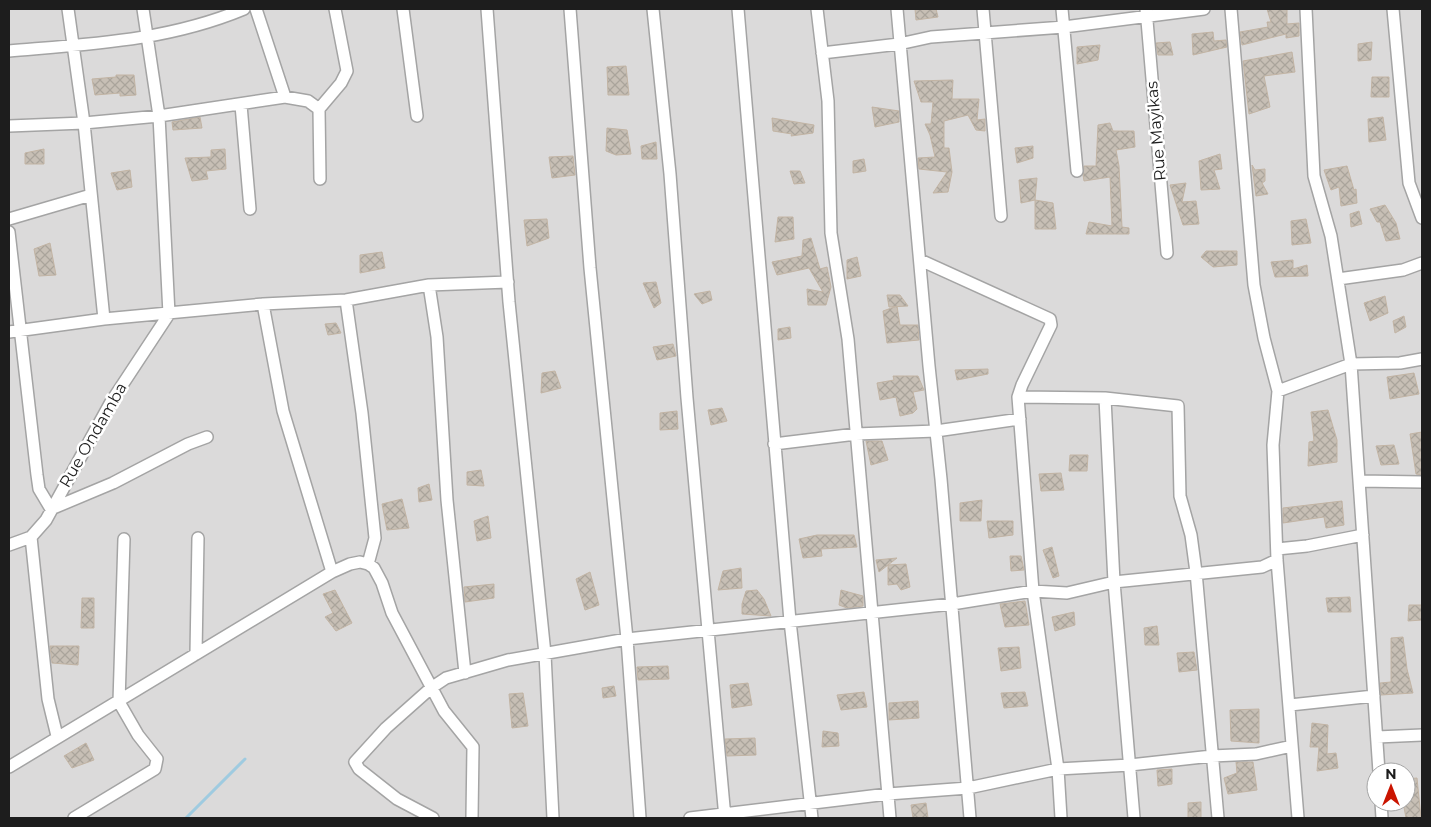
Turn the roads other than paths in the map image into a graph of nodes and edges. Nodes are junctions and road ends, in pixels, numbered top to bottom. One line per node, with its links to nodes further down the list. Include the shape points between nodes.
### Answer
1 (68, 9): 24 (street)
2 (143, 9): 22 (street)
3 (244, 9): 22 (street, via 211,22)
4 (256, 9): 27 (street)
5 (335, 9): 29 (street, via 347,71 342,83)
6 (403, 9): 31 (street)
7 (487, 9): 46 (street)
8 (570, 9): 81 (street, via 591,278)
9 (653, 9): 80 (street)
10 (738, 9): 62 (street)
11 (817, 9): 26 (street)
12 (897, 9): 23 (street)
13 (983, 9): 21 (street)
14 (1062, 9): 20 (street)
15 (1204, 9): 19 (street)
16 (1231, 9): 55 (street, via 1254,286)
17 (1306, 9): 45 (street, via 1314,176 1331,236)
18 (1393, 9): 39 (street, via 1409,182)
19 (1146, 13): 20 (street); 42 (street, Rue Mayikas)
20 (1064, 27): 21 (street); 34 (street)
21 (985, 33): 23 (street, via 931,36); 38 (street)
22 (149, 38): 24 (street); 30 (street)
23 (899, 44): 26 (street); 43 (street, via 907,100)
24 (72, 46): 25 (street); 32 (street)
25 (9, 51)
26 (822, 53): 60 (street, via 828,101 831,234 848,339)
27 (285, 98): 28 (street); 29 (street, via 308,101)
28 (241, 105): 30 (street); 37 (street)
29 (319, 109): 35 (street)
30 (159, 116): 32 (street); 50 (street)
31 (417, 116)
32 (84, 123): 33 (street); 36 (street)
33 (9, 126)
34 (1077, 171)
35 (320, 179)
36 (90, 196): 40 (street); 51 (street)
37 (250, 209)
38 (1001, 216)
39 (1422, 218)
40 (9, 219)
41 (9, 232): 52 (street)
42 (1167, 253)
43 (920, 260): 56 (street, via 1050,320 1049,331); 59 (street)
44 (1422, 263): 45 (street, via 1403,270)
45 (1338, 279): 54 (street)
46 (508, 282): 47 (street); 83 (street)
47 (429, 286): 48 (street); 84 (street, via 437,337 447,500)
48 (346, 300): 49 (street); 72 (street, via 375,538)
49 (263, 304): 50 (street); 73 (street, via 283,411)
50 (169, 314): 51 (street); 65 (street, Rue Ondamba, via 111,402)
51 (104, 319): 52 (street)
52 (15, 331): 65 (street, via 37,475 40,489)
53 (1422, 359): 54 (street)
54 (1351, 364): 55 (street); 63 (street)
55 (1278, 390): 71 (street, via 1273,445)
56 (1018, 397): 57 (street); 58 (street)
57 (1105, 398): 74 (street, via 1178,406 1180,496 1191,535); 75 (street)
58 (1020, 419): 59 (street); 76 (street)
59 (936, 431): 60 (street); 77 (street)
60 (856, 434): 62 (street); 78 (street)
61 (207, 437): 65 (street)
62 (774, 444): 79 (street)
63 (1360, 482): 64 (street); 66 (street)
64 (1422, 482)
65 (51, 509): 67 (street, Rue Ondamba)
66 (1363, 535): 71 (street); 86 (street)
67 (31, 537): 70 (street); 90 (street, via 48,698)
68 (198, 538): 82 (street)
69 (124, 539): 87 (street)
70 (9, 545)
71 (1277, 554): 74 (street, via 1262,566); 88 (street)
72 (368, 564): 73 (street, via 350,564); 85 (street, via 378,575 392,614)
73 (332, 572): 82 (street)
74 (1196, 572): 75 (street); 93 (street)
75 (1114, 582): 76 (street, via 1067,593); 95 (street)
76 (1033, 591): 77 (street); 97 (street)
77 (952, 604): 78 (street); 98 (street)
78 (872, 612): 79 (street); 99 (street)
79 (790, 621): 80 (street); 100 (street)
80 (709, 630): 81 (street); 101 (street)
81 (627, 640): 83 (street); 106 (street)
82 (196, 654): 87 (street)
83 (544, 654): 84 (street, via 508,660); 105 (street)
84 (465, 673): 85 (street, via 446,678)
85 (432, 688): 103 (street, via 386,728 355,762 359,769 397,799); 104 (street, via 444,712 473,747)
86 (1374, 696): 88 (street); 91 (street)
87 (119, 702): 90 (street); 102 (street, via 138,735 158,758 157,765)
88 (1290, 705): 92 (street)
89 (1422, 735): 91 (street)
90 (57, 736): 96 (street)
91 (1377, 737): 94 (street)
92 (1292, 746): 93 (street, via 1256,754); 114 (street)
93 (1212, 756): 95 (street); 113 (street)
94 (1378, 762)
95 (1130, 765): 97 (street); 112 (street)
96 (9, 767)
97 (1058, 769): 98 (street); 111 (street)
98 (968, 788): 99 (street); 110 (street)
99 (888, 794): 100 (street); 109 (street)
100 (812, 804): 101 (street); 108 (street)
101 (725, 816): 107 (street)
102 (74, 818)
103 (433, 818)
104 (472, 818)
105 (553, 818)
106 (640, 818)
107 (690, 818)
108 (812, 818)
109 (890, 818)
110 (970, 818)
111 (1060, 818)
112 (1134, 818)
113 (1218, 818)
114 (1298, 818)

